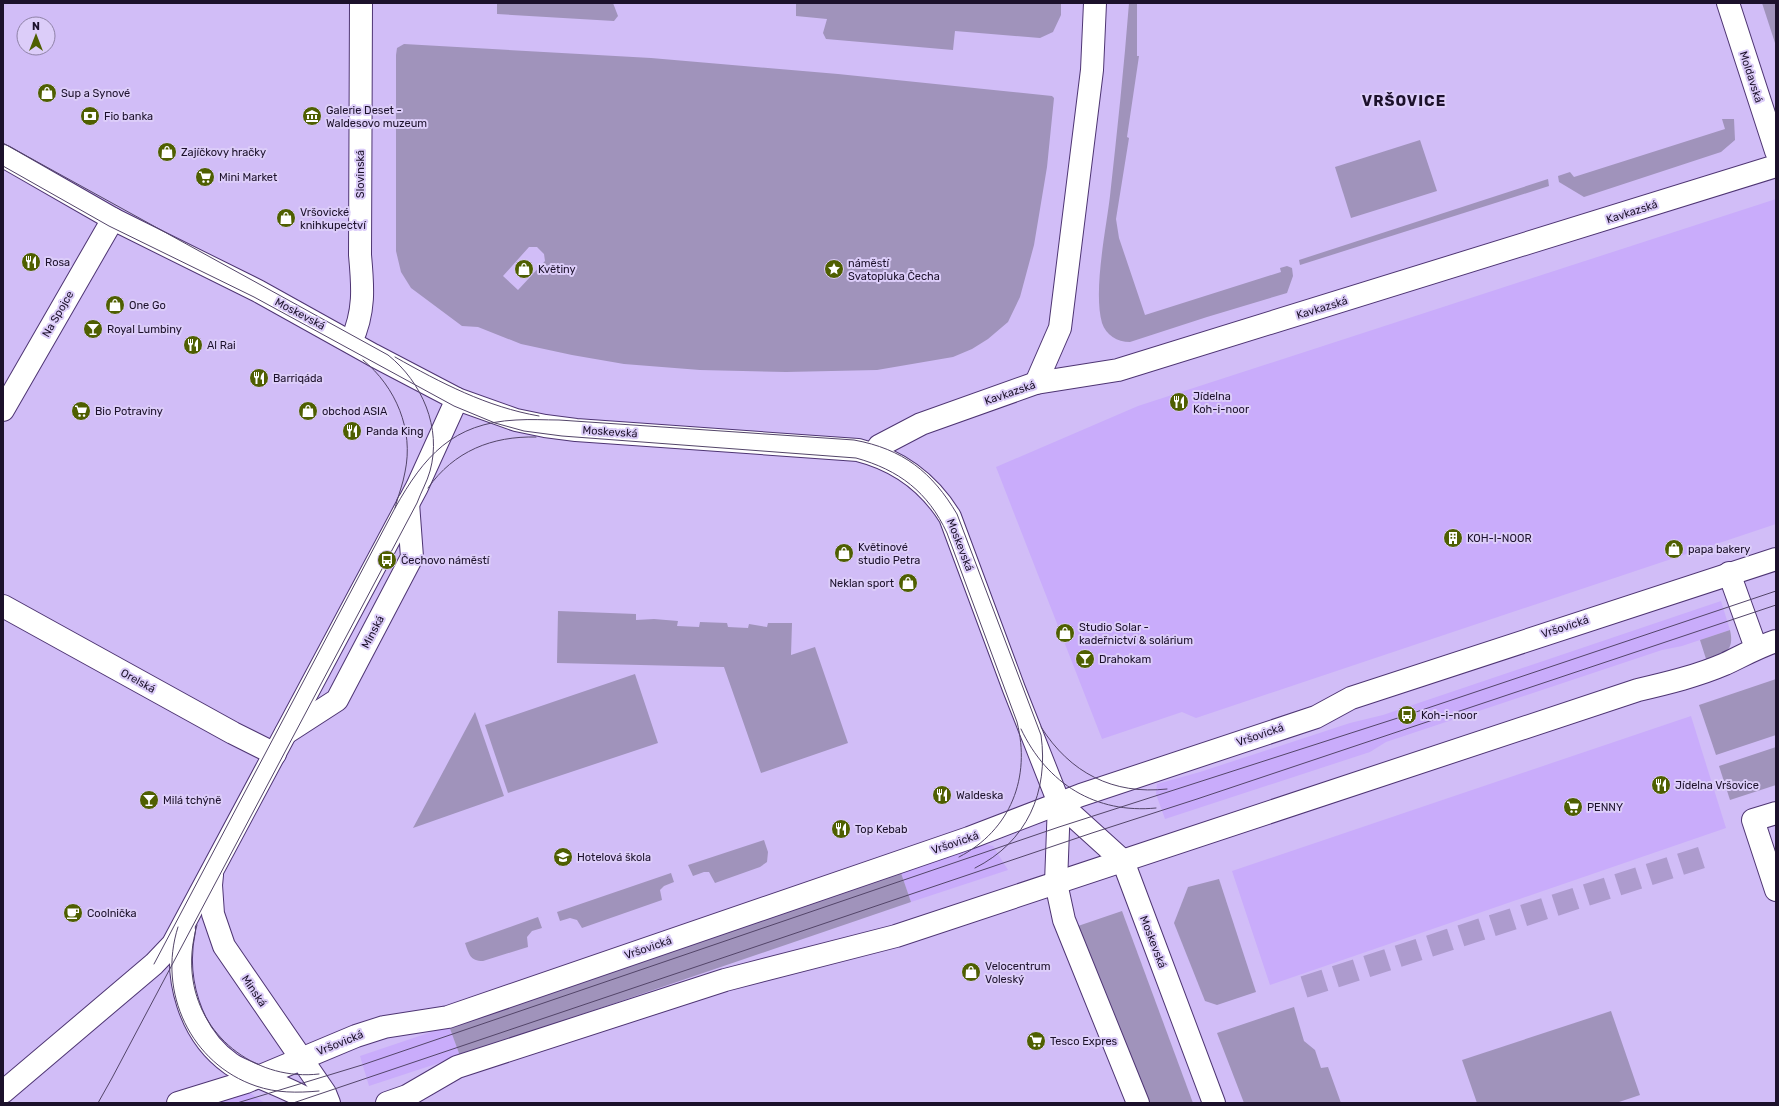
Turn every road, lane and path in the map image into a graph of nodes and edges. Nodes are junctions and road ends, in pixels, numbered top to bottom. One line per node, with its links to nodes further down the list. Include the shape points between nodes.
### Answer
1 (361, 3): 8 (street, Slovinská, via 360,255 363,286 361,315)
2 (1095, 3): 9 (street, via 1092,70 1060,328)
3 (1728, 3): 4 (street, Moldavská)
4 (1776, 151)
5 (3, 156): 7 (street, Moskevská)
6 (1776, 166): 9 (street, Kavkazská, via 1118,370)
7 (113, 219): 8 (street, Moskevská, via 258,291); 11 (street, Na Spojce)
8 (351, 342): 10 (street, Moskevská)
9 (1036, 383): 12 (street, Kavkazská, via 921,424 879,446)
10 (457, 399): 12 (street, Moskevská, via 545,426 582,431 844,448); 13 (street, Minská)
11 (3, 410)
12 (874, 454): 21 (street, Moskevská, via 889,460 920,481 950,517 1014,689)
13 (408, 503): 19 (street, Minská); 19 (street, Minská, via 412,558 337,700)
14 (1776, 559): 15 (street, Vršovická)
15 (1729, 573): 18 (street); 21 (street, Vršovická, via 1351,698 1316,717)
16 (3, 606): 20 (street, Orelská)
17 (1776, 641): 18 (street)
18 (1756, 648): 23 (street, via 1725,664 1692,676 1638,690)
19 (285, 734): 20 (street, Minská)
20 (275, 754): 24 (street, Minská)
21 (1060, 803): 23 (street, Moskevská); 25 (street, Moskevská); 28 (street, Vršovická, via 970,838 448,1017 384,1027)
22 (1776, 813): 26 (street, via 1753,820)
23 (1123, 861): 25 (street); 36 (street, Moskevská)
24 (214, 867): 27 (street, Minská); 28 (street, Minská, via 211,903 224,946)
25 (1056, 883): 34 (street, via 896,936 725,980 457,1067 407,1096); 35 (street, Moskevská, via 1064,920)
26 (1776, 890)
27 (187, 917): 29 (street, Minská, via 181,963 183,987 192,1013 215,1049 232,1064); 30 (street, Minská, via 173,944 154,964)
28 (300, 1059): 29 (street, Vršovická); 33 (street, Minská, via 325,1093)
29 (258, 1076): 31 (street, Vršovická); 32 (street, Minská)
30 (3, 1092)
31 (178, 1103)
32 (315, 1103)
33 (329, 1103)
34 (387, 1103)
35 (1138, 1103)
36 (1214, 1103)

